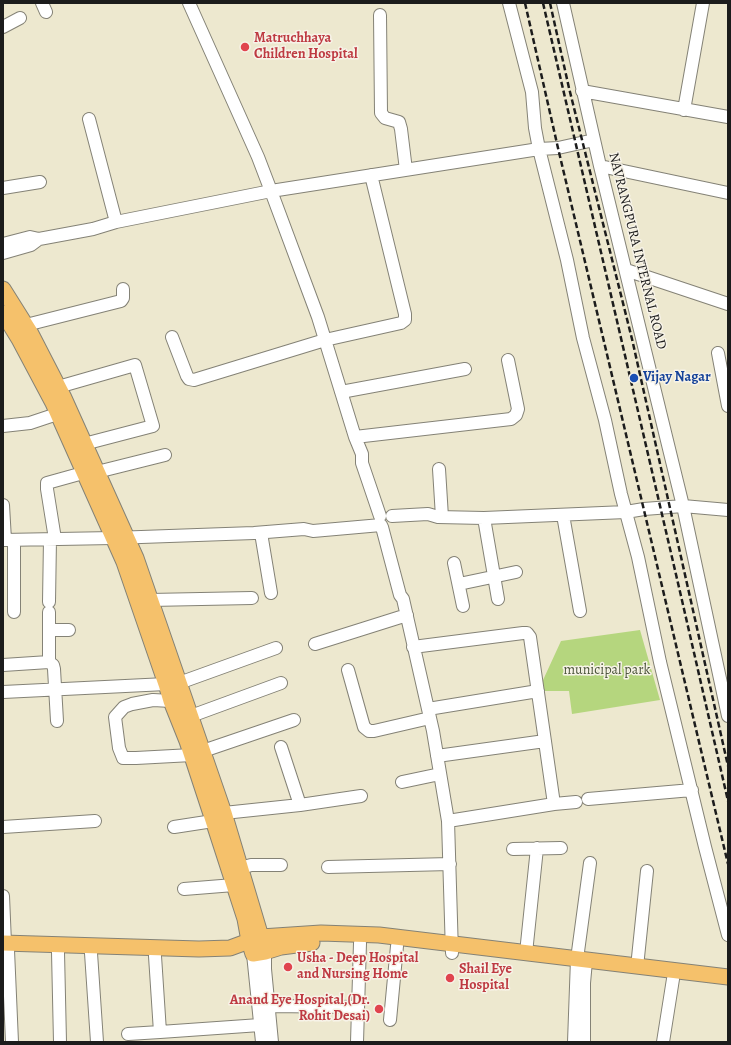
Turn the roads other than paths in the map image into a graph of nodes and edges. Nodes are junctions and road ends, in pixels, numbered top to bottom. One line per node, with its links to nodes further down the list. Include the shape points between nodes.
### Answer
1 (189, 3): 19 (street)
2 (509, 3): 13 (street, via 532,92)
3 (563, 3): 8 (street, NAVRANGPURA INTERNAL ROAD)
4 (703, 3): 9 (street)
5 (380, 15): 15 (street, via 382,113 385,118 399,122 402,129)
6 (20, 18): 7 (street)
7 (3, 27)
8 (582, 91): 9 (street); 12 (street, NAVRANGPURA INTERNAL ROAD)
9 (684, 110): 10 (street)
10 (728, 117)
11 (89, 119): 21 (street)
12 (594, 140): 13 (street, via 558,148); 14 (street, NAVRANGPURA INTERNAL ROAD)
13 (539, 149): 15 (street); 49 (street)
14 (600, 166): 20 (street); 25 (street, NAVRANGPURA INTERNAL ROAD)
15 (406, 170): 16 (street)
16 (371, 175): 19 (street); 32 (street, via 405,320 402,323)
17 (40, 182): 18 (street)
18 (3, 188)
19 (271, 191): 21 (street); 32 (street)
20 (728, 193)
21 (116, 222): 22 (street, via 93,229)
22 (39, 238): 23 (street, via 30,237); 24 (street, via 31,245)
23 (3, 244)
24 (3, 253)
25 (626, 270): 28 (street); 47 (street, NAVRANGPURA INTERNAL ROAD)
26 (3, 289): 30 (main road)
27 (123, 289): 30 (street, via 121,301)
28 (728, 304)
29 (3, 313): 39 (main road)
30 (26, 325): 36 (main road)
31 (172, 337): 32 (street, via 187,376 194,380)
32 (325, 340): 37 (street)
33 (718, 353): 38 (street)
34 (508, 360): 41 (street, via 518,409 511,419)
35 (465, 369): 37 (street)
36 (58, 387): 42 (main road); 42 (street, via 135,365 153,426)
37 (341, 392): 41 (street)
38 (728, 406)
39 (57, 414): 40 (street, via 30,423); 45 (main road)
40 (3, 426)
41 (355, 437): 53 (street, via 362,454 370,460)
42 (84, 444): 45 (main road)
43 (165, 455): 45 (street)
44 (439, 469): 51 (street)
45 (90, 472): 55 (main road); 56 (street, via 48,483 46,489)
46 (3, 505): 57 (street)
47 (683, 506): 48 (street); 49 (street); 86 (street, NAVRANGPURA INTERNAL ROAD)
48 (728, 510)
49 (626, 512): 50 (street); 95 (street)
50 (564, 514): 52 (street); 67 (street)
51 (440, 517): 52 (street); 53 (street, via 428,514)
52 (484, 518): 60 (street)
53 (385, 520): 54 (street, via 313,531 304,529); 69 (street, via 405,594 403,599)
54 (261, 533): 55 (street); 62 (street)
55 (119, 538): 56 (street); 65 (main road, via 136,558); 78 (main road, via 124,562)
56 (52, 539): 57 (street); 70 (street)
57 (7, 540): 68 (street)
58 (454, 563): 61 (street)
59 (516, 572): 60 (street)
60 (494, 577): 61 (street); 64 (street)
61 (459, 584): 66 (street)
62 (272, 593)
63 (252, 598): 65 (street)
64 (498, 599)
65 (150, 600): 78 (main road)
66 (463, 606)
67 (580, 611)
68 (14, 612)
69 (406, 615): 72 (street); 73 (street)
70 (49, 630): 71 (street); 75 (street)
71 (69, 630)
72 (316, 644)
73 (413, 647): 81 (street, via 527,634 530,637); 84 (street)
74 (276, 648): 78 (street)
75 (49, 662): 76 (street); 80 (street, via 53,665)
76 (3, 665)
77 (348, 670): 84 (street, via 364,727 369,731)
78 (173, 683): 80 (street); 83 (main road); 85 (main road)
79 (281, 683): 85 (street)
80 (56, 690): 82 (street); 88 (street)
81 (538, 691): 84 (street); 89 (street)
82 (3, 692)
83 (171, 701): 91 (main road); 91 (street, via 153,700 132,704 124,707 115,717 119,748 123,758)
84 (429, 714): 92 (street)
85 (191, 716): 91 (main road)
86 (728, 716)
87 (294, 720): 91 (street)
88 (57, 721)
89 (545, 741): 92 (street); 97 (street)
90 (281, 747): 98 (street)
91 (197, 753): 99 (main road)
92 (437, 756): 93 (street)
93 (440, 774): 94 (street); 101 (street)
94 (402, 782)
95 (692, 790): 97 (street); 116 (street)
96 (361, 796): 98 (street)
97 (554, 804): 101 (street)
98 (300, 805): 99 (street)
99 (219, 817): 103 (street); 111 (main road); 113 (main road)
100 (95, 820): 102 (street)
101 (448, 821): 108 (street)
102 (3, 827)
103 (174, 827)
104 (537, 848): 105 (street); 106 (street); 124 (street)
105 (561, 848)
106 (513, 849)
107 (590, 863): 126 (street)
108 (450, 864): 110 (street); 121 (street)
109 (281, 865): 111 (street, via 251,865)
110 (328, 867)
111 (241, 868): 119 (main road)
112 (647, 871): 127 (street)
113 (234, 885): 114 (street); 119 (main road)
114 (184, 890)
115 (3, 896): 118 (street)
116 (728, 935)
117 (360, 943): 119 (main road, via 320,942 281,947); 120 (main road); 133 (street)
118 (5, 946): 119 (main road, via 199,949); 122 (main road); 129 (street)
119 (257, 946): 121 (main road, via 321,933 372,935); 125 (main road, via 232,957); 132 (street, via 265,969); 136 (street)
120 (397, 946): 121 (main road); 135 (street)
121 (452, 948): 124 (main road); 126 (main road)
122 (58, 952): 123 (main road); 140 (street)
123 (91, 953): 125 (main road); 141 (street)
124 (526, 953): 126 (main road)
125 (155, 956): 137 (street)
126 (581, 964): 127 (main road); 130 (main road); 145 (street); 146 (street)
127 (637, 967): 128 (main road)
128 (728, 977)
129 (6, 978): 134 (street)
130 (673, 979): 131 (main road); 147 (street)
131 (728, 986)
132 (269, 1006): 133 (street); 143 (street)
133 (358, 1007): 144 (street)
134 (7, 1017): 139 (street)
135 (390, 1020)
136 (260, 1025): 137 (street); 142 (street)
137 (160, 1032): 138 (street)
138 (128, 1034)
139 (12, 1042)
140 (60, 1042)
141 (98, 1042)
142 (262, 1042)
143 (272, 1042)
144 (357, 1042)
145 (574, 1042)
146 (584, 1042)
147 (663, 1042)

